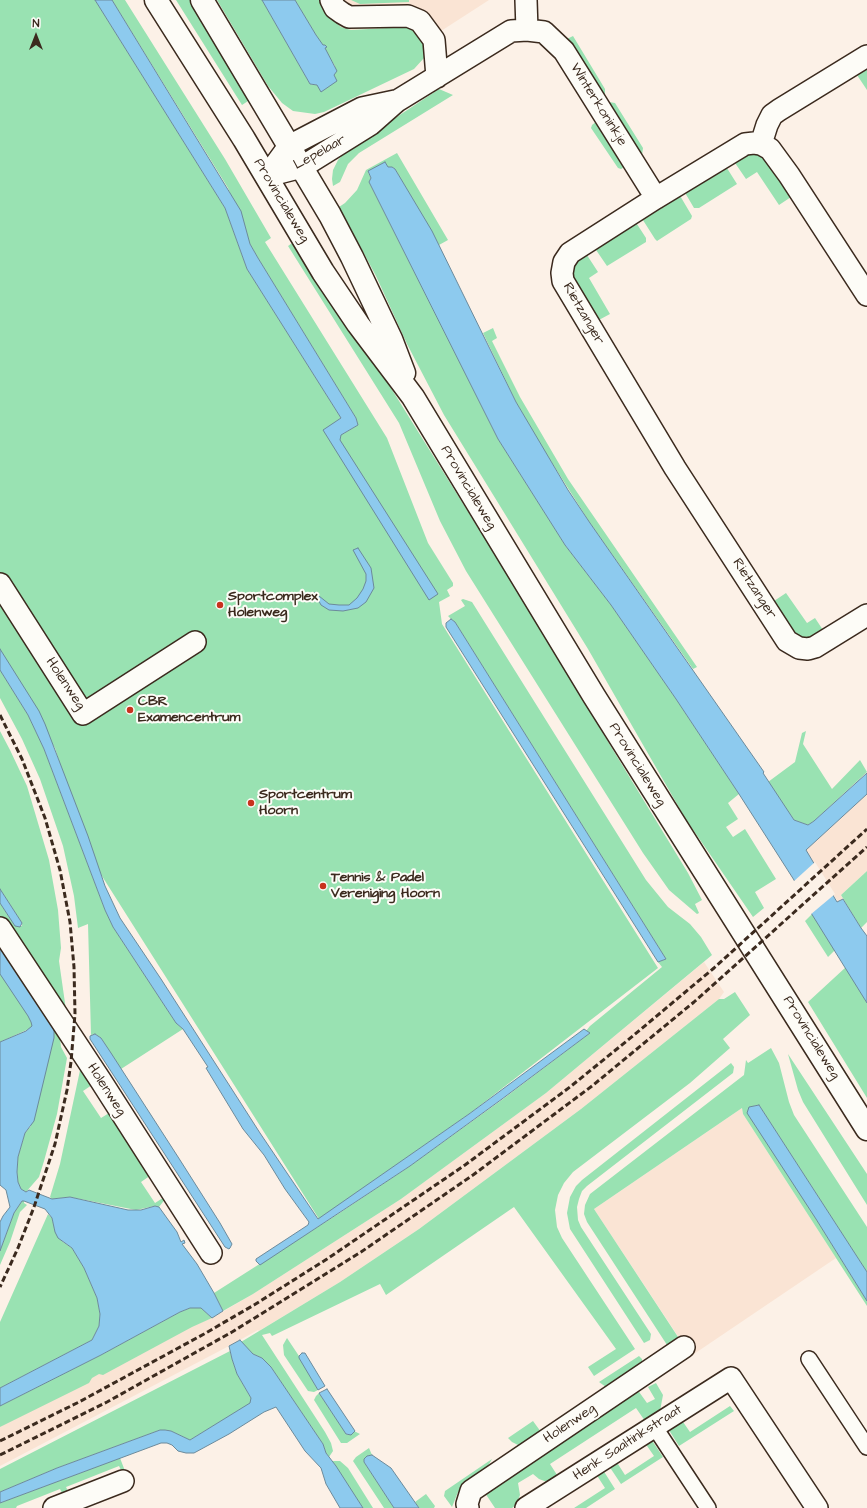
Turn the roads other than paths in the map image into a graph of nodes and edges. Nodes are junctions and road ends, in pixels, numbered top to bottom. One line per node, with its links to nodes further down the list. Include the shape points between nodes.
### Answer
1 (156, 0): 12 (main road, Provincialeweg)
2 (202, 0): 10 (main road, Provincialeweg)
3 (331, 0): 7 (street, via 335,8 349,17 408,16 420,21 434,40)
4 (526, 0): 5 (street)
5 (527, 30): 7 (street, Lepelaar, via 512,31); 13 (street, Winterkoninkje, via 544,32 564,51)
6 (867, 56): 9 (street, via 772,115)
7 (437, 77): 8 (street, Lepelaar)
8 (396, 101): 10 (street, Lepelaar, via 362,108); 11 (street, Lepelaar, via 371,124)
9 (761, 144): 13 (street, Rietzanger, via 745,144); 14 (street, via 770,149 789,175)
10 (289, 146): 11 (main road, Provincialeweg); 12 (street, Lepelaar)
11 (302, 167): 12 (street, Lepelaar); 15 (main road, Provincialeweg, via 352,257 391,339)
12 (267, 176): 15 (main road, Provincialeweg, via 323,272)
13 (656, 198): 17 (street, Rietzanger, via 570,253 563,268 563,281 675,468 787,640 799,648 815,647)
14 (867, 295)
15 (413, 397): 20 (main road, Provincialeweg, via 602,709)
16 (0, 584): 18 (street, Holenweg, via 83,714)
17 (867, 615)
18 (195, 642)
19 (0, 928): 21 (street, Holenweg)
20 (867, 1128)
21 (211, 1252)
22 (684, 1347): 28 (street, Holenweg, via 471,1491)
23 (809, 1360): 25 (street)
24 (654, 1426): 29 (street, Henk Saaltinkstraat); 30 (street); 31 (street, Henk Saaltinkstraat, via 731,1378)
25 (867, 1447)
26 (123, 1481): 27 (street)
27 (54, 1508)
28 (468, 1508)
29 (526, 1508)
30 (708, 1508)
31 (817, 1508)

